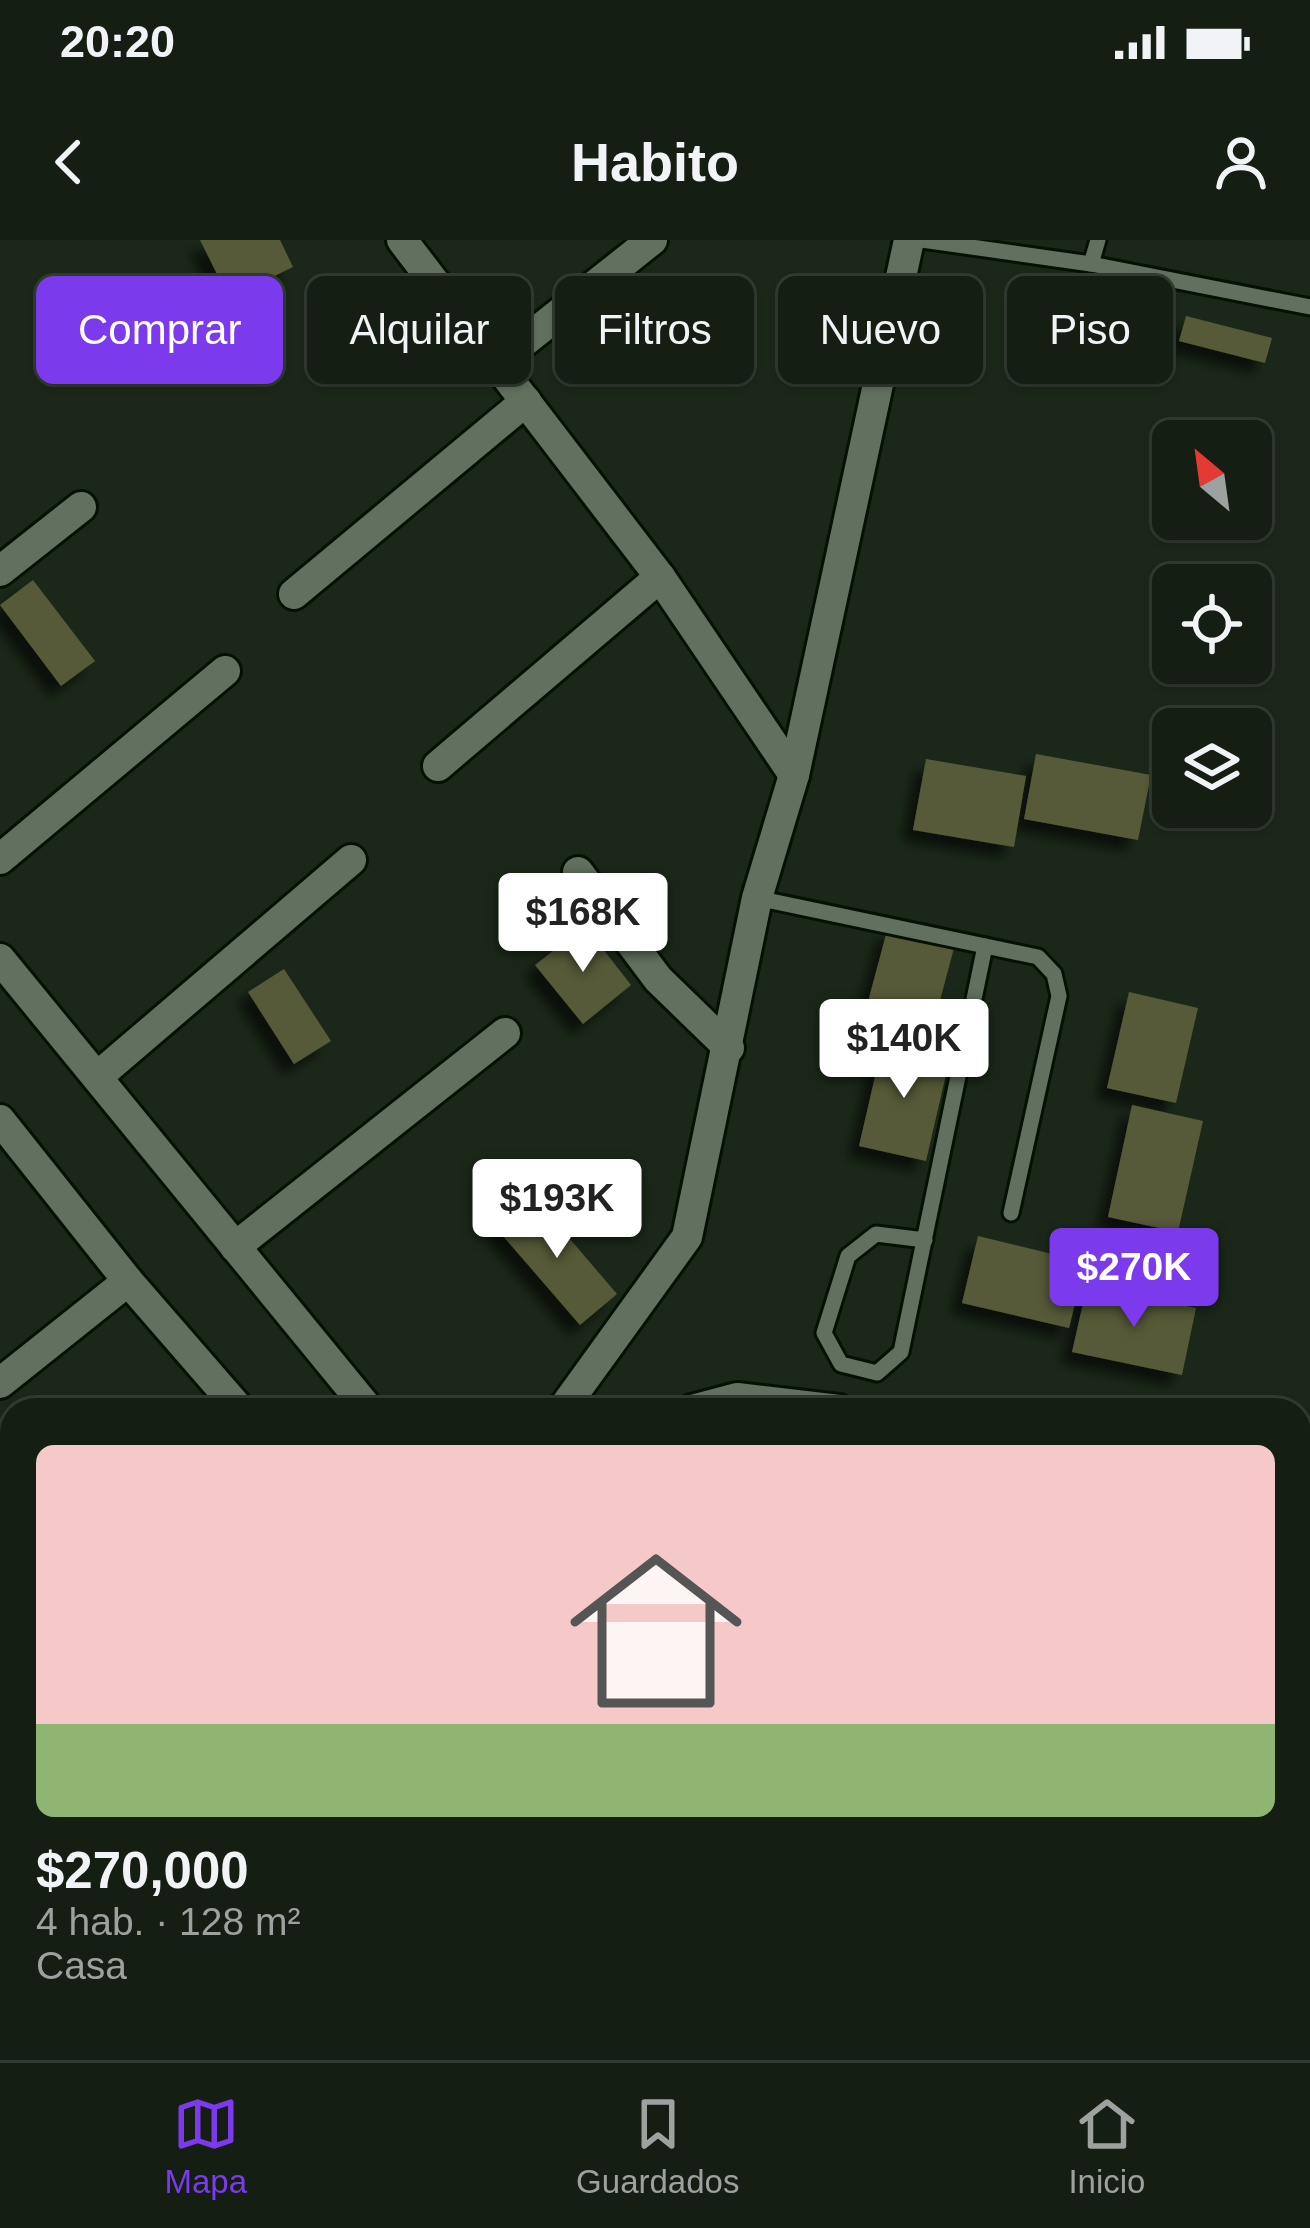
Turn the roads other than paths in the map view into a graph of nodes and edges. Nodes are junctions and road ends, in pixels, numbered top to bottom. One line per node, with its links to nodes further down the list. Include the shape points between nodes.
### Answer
1 (402, 240): 7 (street)
2 (652, 240): 9 (street)
3 (910, 240): 18 (street)
4 (922, 240): 6 (lane)
5 (1098, 240): 6 (lane)
6 (1091, 264): 8 (lane)
7 (430, 276)
8 (1310, 307)
9 (531, 336)
10 (513, 384): 11 (street)
11 (526, 401): 14 (street); 15 (street)
12 (81, 507): 13 (street)
13 (0, 571)
14 (660, 577): 17 (street); 18 (street)
15 (294, 594)
16 (225, 671): 19 (street)
17 (438, 766)
18 (794, 775): 22 (street)
19 (0, 859)
20 (351, 860): 27 (street)
21 (578, 872): 26 (street, via 658,979)
22 (757, 898): 23 (lane); 26 (street)
23 (985, 946): 29 (lane, via 1038,957 1054,974 1059,996); 30 (lane)
24 (0, 959): 27 (street)
25 (505, 1033): 31 (street)
26 (729, 1048): 36 (street, via 687,1237)
27 (97, 1077): 31 (street)
28 (0, 1120): 32 (street)
29 (1011, 1213)
30 (925, 1240): 30 (lane, via 896,1361 877,1372 841,1364 824,1333 848,1256 876,1234)
31 (236, 1247): 35 (street)
32 (128, 1282): 33 (street); 34 (street)
33 (0, 1383)
34 (230, 1398)
35 (359, 1398)
36 (571, 1398)

